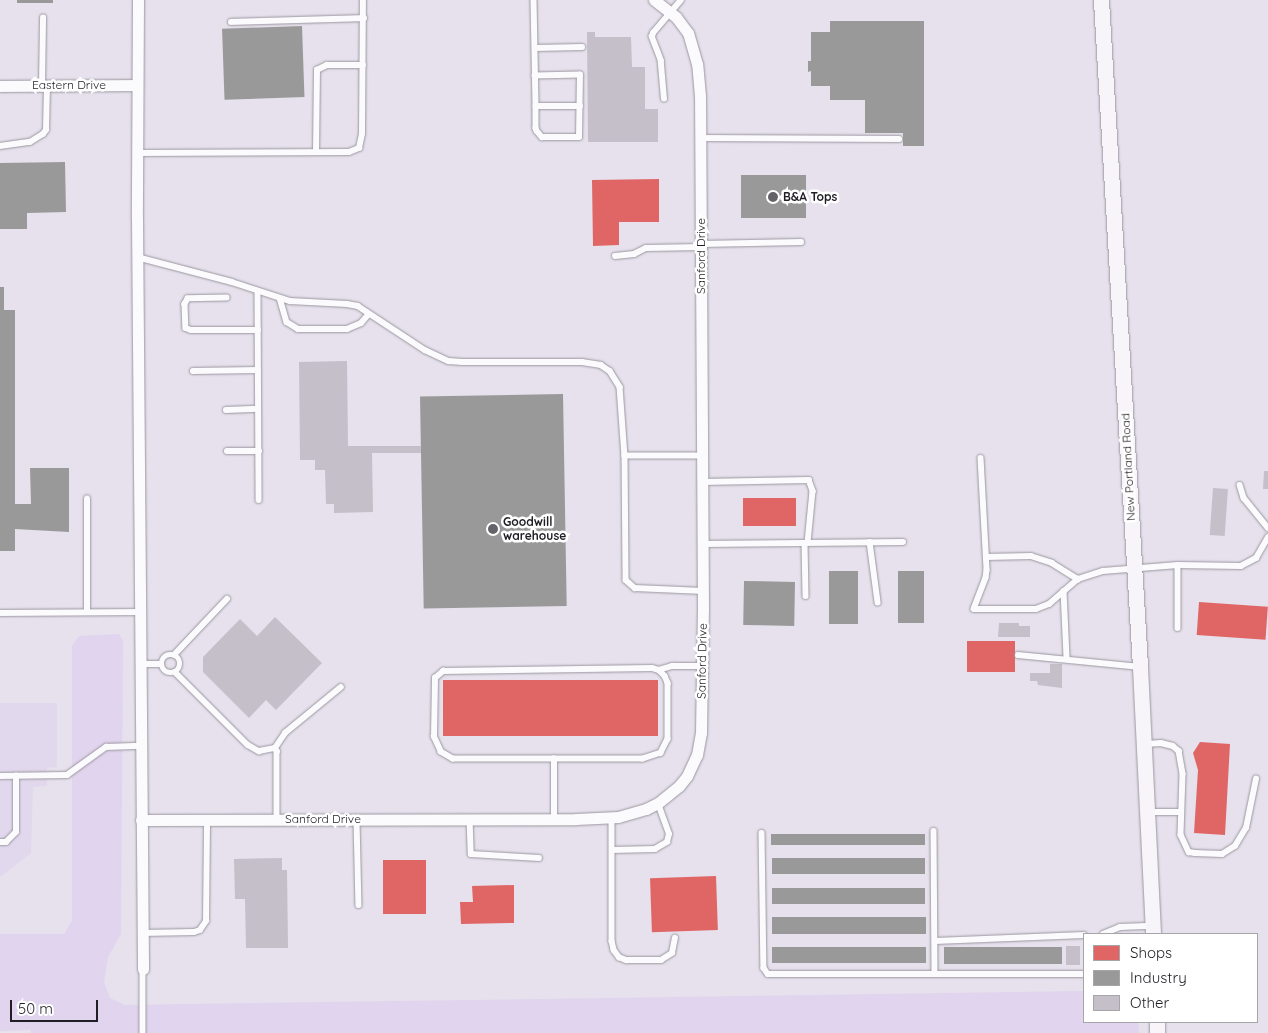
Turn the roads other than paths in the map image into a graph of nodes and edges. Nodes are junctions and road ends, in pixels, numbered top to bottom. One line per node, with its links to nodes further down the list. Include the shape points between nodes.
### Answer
1 (138, 0): 15 (street)
2 (363, 0): 9 (lane)
3 (534, 0): 12 (lane)
4 (654, 0): 7 (street, Sanford Drive)
5 (681, 0): 7 (lane)
6 (1101, 0): 56 (street, New Portland Road)
7 (671, 12): 18 (lane, via 652,37 661,61); 21 (street, Sanford Drive, via 688,33 697,64)
8 (43, 18): 17 (lane)
9 (364, 18): 10 (lane); 13 (lane)
10 (231, 22)
11 (582, 47): 12 (lane)
12 (535, 48): 14 (lane)
13 (363, 64): 24 (lane, via 359,148 349,152); 24 (lane, via 327,65 318,70)
14 (535, 76): 19 (lane); 20 (lane, via 580,75)
15 (137, 85): 17 (street, Eastern Drive); 25 (street)
16 (0, 86): 17 (street, Eastern Drive)
17 (45, 86): 23 (lane, via 46,130 30,142)
18 (664, 99)
19 (536, 106): 20 (lane); 20 (lane, via 539,135 577,137 581,131)
20 (580, 106)
21 (700, 138): 22 (lane); 27 (street, Sanford Drive)
22 (899, 139)
23 (0, 146)
24 (316, 152): 25 (lane)
25 (137, 153): 29 (street)
26 (801, 242): 27 (lane)
27 (701, 245): 28 (lane, via 646,248 634,254); 42 (street, Sanford Drive)
28 (614, 256)
29 (138, 257): 30 (lane); 65 (street)
30 (258, 292): 32 (lane); 34 (lane)
31 (227, 298): 34 (lane, via 188,299 185,304 186,328)
32 (280, 298): 33 (lane, via 358,306); 33 (lane, via 287,322 298,329 347,328)
33 (368, 315): 41 (lane, via 425,350 450,360 601,365 610,371 620,387)
34 (258, 330): 35 (lane)
35 (258, 370): 36 (lane); 37 (lane)
36 (193, 371)
37 (258, 409): 38 (lane); 39 (lane)
38 (226, 410)
39 (259, 450): 40 (lane); 47 (lane)
40 (227, 451)
41 (624, 456): 42 (lane); 58 (lane, via 626,580 635,588)
42 (702, 456): 44 (street, Sanford Drive)
43 (981, 458): 54 (lane)
44 (702, 482): 52 (lane, via 809,480 813,491); 53 (street, Sanford Drive)
45 (1240, 485): 48 (lane, via 1244,498)
46 (87, 499): 64 (lane)
47 (259, 500)
48 (1268, 528)
49 (1268, 537): 55 (lane, via 1256,558 1241,566)
50 (870, 542): 51 (lane); 52 (lane); 62 (lane)
51 (903, 542)
52 (806, 543): 53 (lane); 60 (lane)
53 (702, 544): 58 (street, Sanford Drive)
54 (986, 557): 57 (lane, via 1032,556 1052,563); 59 (lane, via 986,578 974,609 1036,609 1049,604)
55 (1178, 565): 56 (lane); 66 (lane)
56 (1134, 568): 57 (lane, via 1103,571); 73 (street, New Portland Road)
57 (1078, 579): 59 (lane)
58 (703, 591): 72 (street, Sanford Drive)
59 (1064, 591): 69 (lane)
60 (806, 596)
61 (227, 599): 67 (lane)
62 (878, 602)
63 (0, 612): 64 (lane)
64 (87, 612): 65 (lane)
65 (140, 612): 70 (street)
66 (1178, 628)
67 (174, 655): 71 (lane, via 165,656); 75 (lane, via 180,662)
68 (1018, 655): 69 (lane)
69 (1067, 658): 73 (lane)
70 (140, 664): 71 (lane); 78 (street)
71 (161, 664): 75 (lane, via 166,672)
72 (702, 666): 74 (lane, via 672,666); 84 (street, Sanford Drive, via 701,734 697,755 680,786)
73 (1140, 667): 77 (street, New Portland Road)
74 (659, 670): 80 (lane, via 668,683 668,739 662,753 643,759); 80 (lane, via 443,671 435,678 434,737 446,757)
75 (175, 672): 79 (lane, via 248,745 259,751)
76 (341, 687): 79 (lane, via 285,733)
77 (1144, 744): 85 (street, New Portland Road); 86 (lane, via 1161,743 1179,751 1183,774)
78 (141, 746): 82 (lane, via 106,747 67,775); 93 (street)
79 (275, 748): 91 (lane)
80 (554, 759): 92 (lane)
81 (0, 776): 82 (lane)
82 (16, 776): 96 (lane, via 16,832 6,842)
83 (1256, 778): 86 (lane, via 1246,828 1236,846 1228,852 1189,852 1181,835)
84 (658, 803): 89 (street, Sanford Drive, via 646,810); 97 (lane, via 670,834 666,842 656,849)
85 (1147, 812): 86 (lane); 100 (street, New Portland Road)
86 (1181, 812)
87 (357, 818): 88 (street, Sanford Drive); 91 (street, Sanford Drive); 99 (lane)
88 (470, 818): 92 (street, Sanford Drive); 98 (lane, via 471,854 474,856)
89 (612, 818): 92 (street, Sanford Drive); 97 (lane)
90 (207, 819): 91 (street, Sanford Drive); 93 (street, Sanford Drive); 101 (lane, via 206,921 200,930 194,932)
91 (277, 819)
92 (554, 819)
93 (141, 820): 101 (street)
94 (934, 830): 105 (lane)
95 (762, 834): 107 (lane, via 765,972 773,975)
96 (0, 842)
97 (612, 850): 104 (lane, via 612,941 619,957 661,960 672,953)
98 (539, 858)
99 (359, 905)
100 (1153, 930): 102 (lane, via 1120,927)
101 (142, 933): 106 (street)
102 (1105, 933)
103 (1083, 936): 105 (lane)
104 (675, 938)
105 (935, 940): 107 (lane)
106 (143, 969): 109 (lane)
107 (935, 974): 108 (lane)
108 (1083, 974)
109 (143, 1033)

